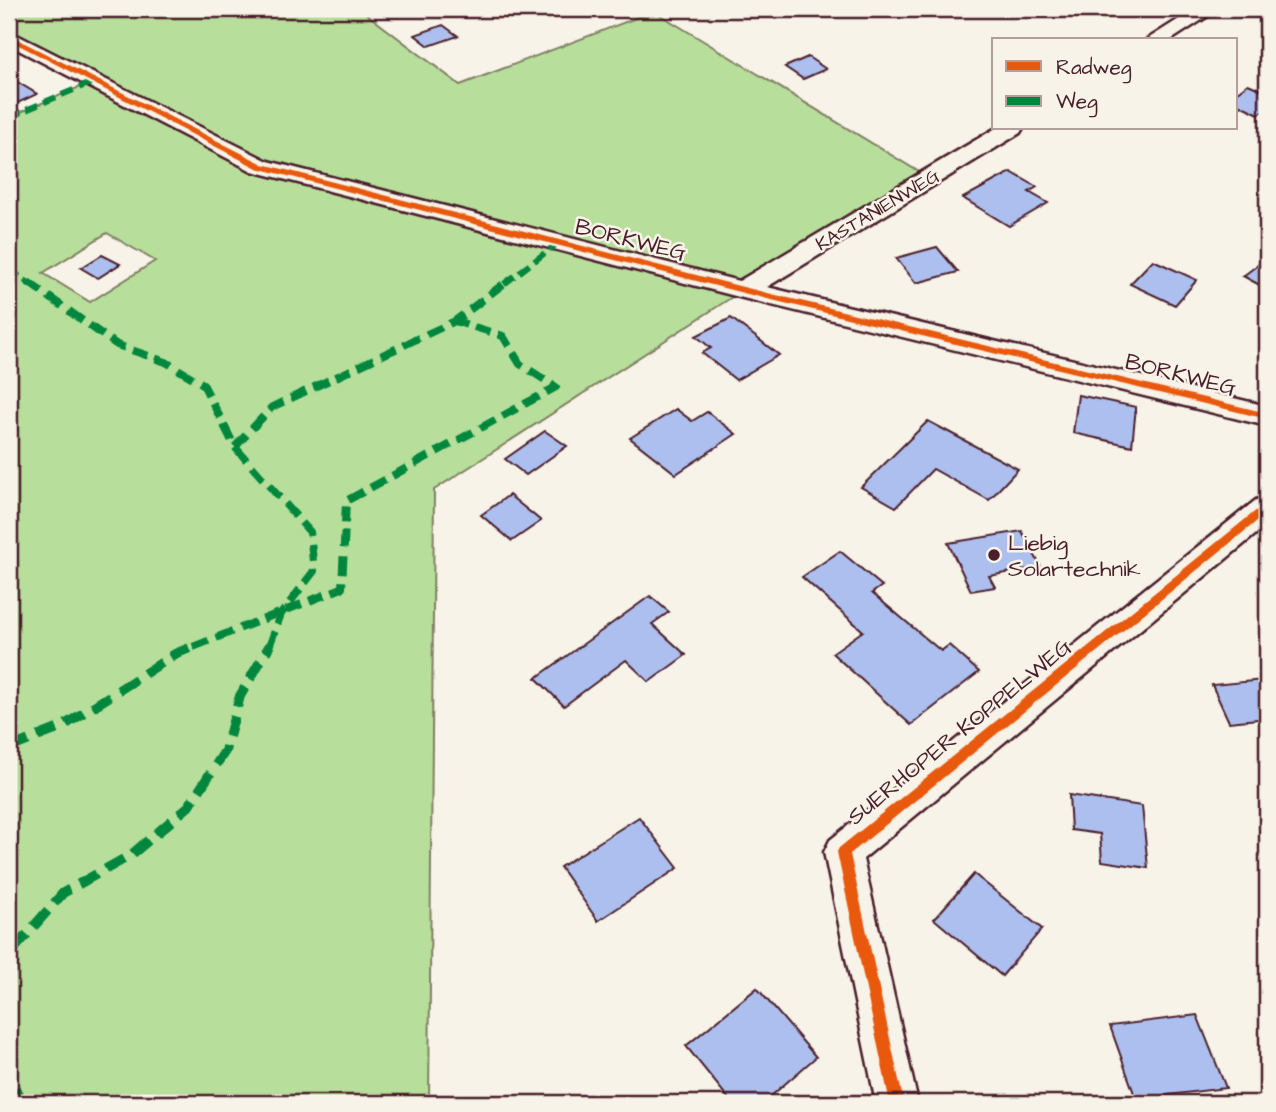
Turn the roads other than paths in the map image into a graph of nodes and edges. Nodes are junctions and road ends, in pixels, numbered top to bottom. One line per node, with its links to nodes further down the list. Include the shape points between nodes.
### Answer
1 (1209, 9): 3 (street)
2 (9, 37): 5 (street, BORKWEG, via 260,166)
3 (1160, 38)
4 (1009, 130): 5 (street, KASTANIENWEG)
5 (743, 290): 6 (street, BORKWEG)
6 (1267, 416)
7 (1265, 515): 8 (street, SUERHOPER KOPPELWEG, via 843,852)
8 (897, 1103)

